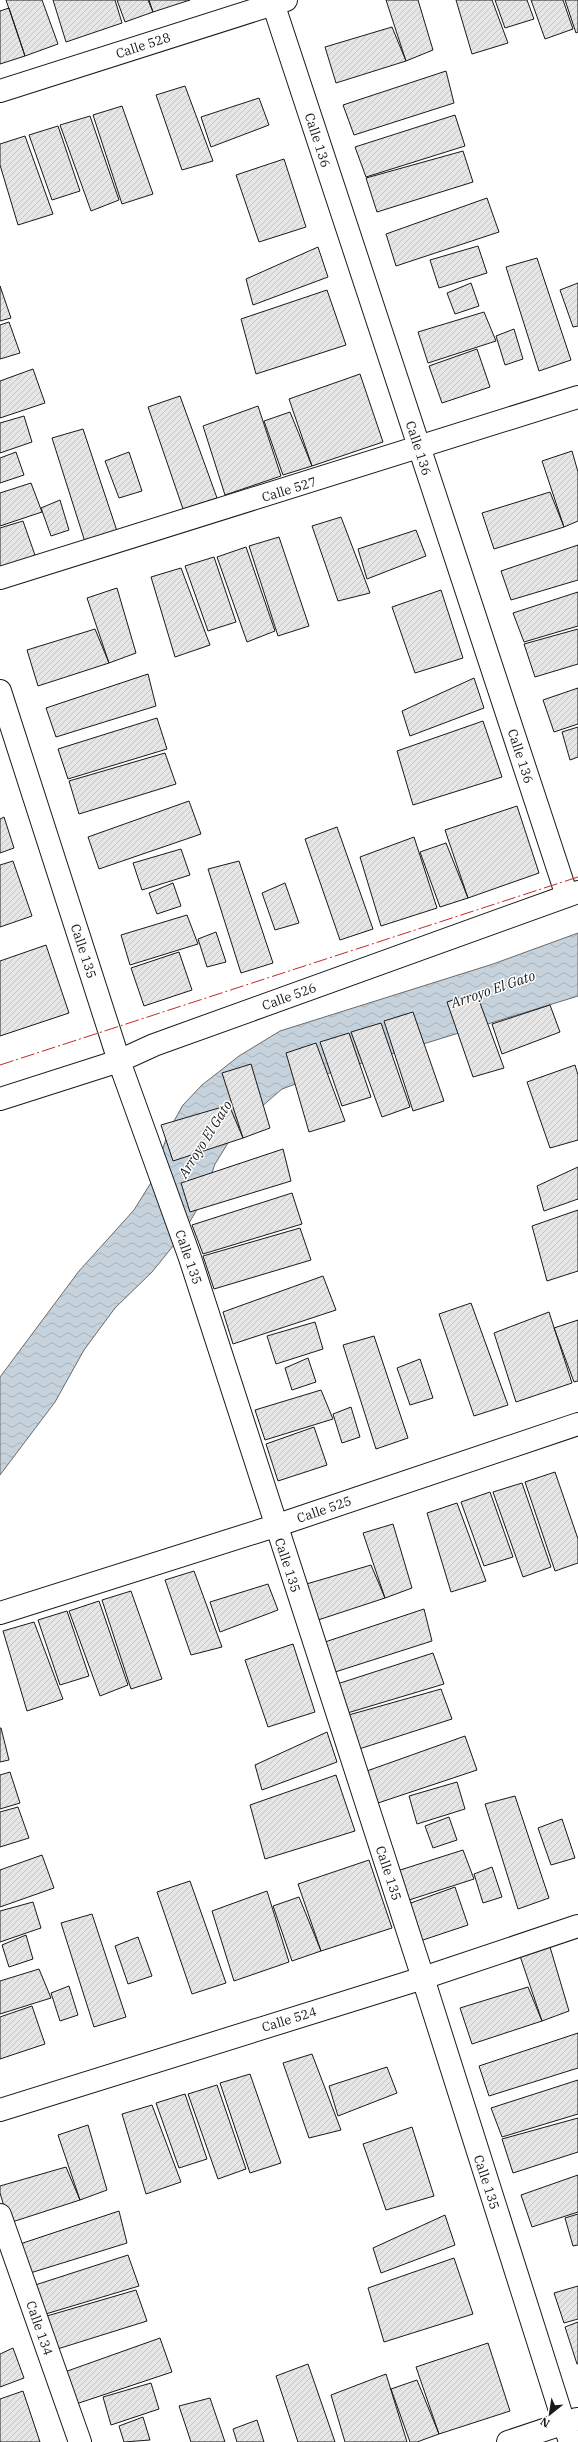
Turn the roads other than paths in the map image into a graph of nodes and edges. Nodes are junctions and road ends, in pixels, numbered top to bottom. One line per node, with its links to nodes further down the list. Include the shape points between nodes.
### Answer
1 (277, 1): 2 (street, Calle 528); 4 (street, Calle 136)
2 (0, 90)
3 (578, 397): 4 (street, Calle 527)
4 (420, 448): 5 (street, Calle 527); 7 (street, Calle 136)
5 (0, 578)
6 (0, 691): 8 (street, Calle 135)
7 (572, 894): 8 (street, Calle 526, via 154,1045)
8 (119, 1061): 9 (street, Calle 526); 11 (street, Calle 135, via 190,1258)
9 (0, 1099)
10 (578, 1424): 11 (street, Calle 525)
11 (275, 1526): 12 (street, Calle 525); 14 (street, Calle 135)
12 (0, 1613)
13 (578, 1926): 14 (street, Calle 524)
14 (423, 1978): 15 (street, Calle 524); 17 (street, Calle 135)
15 (0, 2110)
16 (0, 2214): 18 (street, Calle 134)
17 (570, 2428): 19 (street)
18 (80, 2442)
19 (508, 2442)

